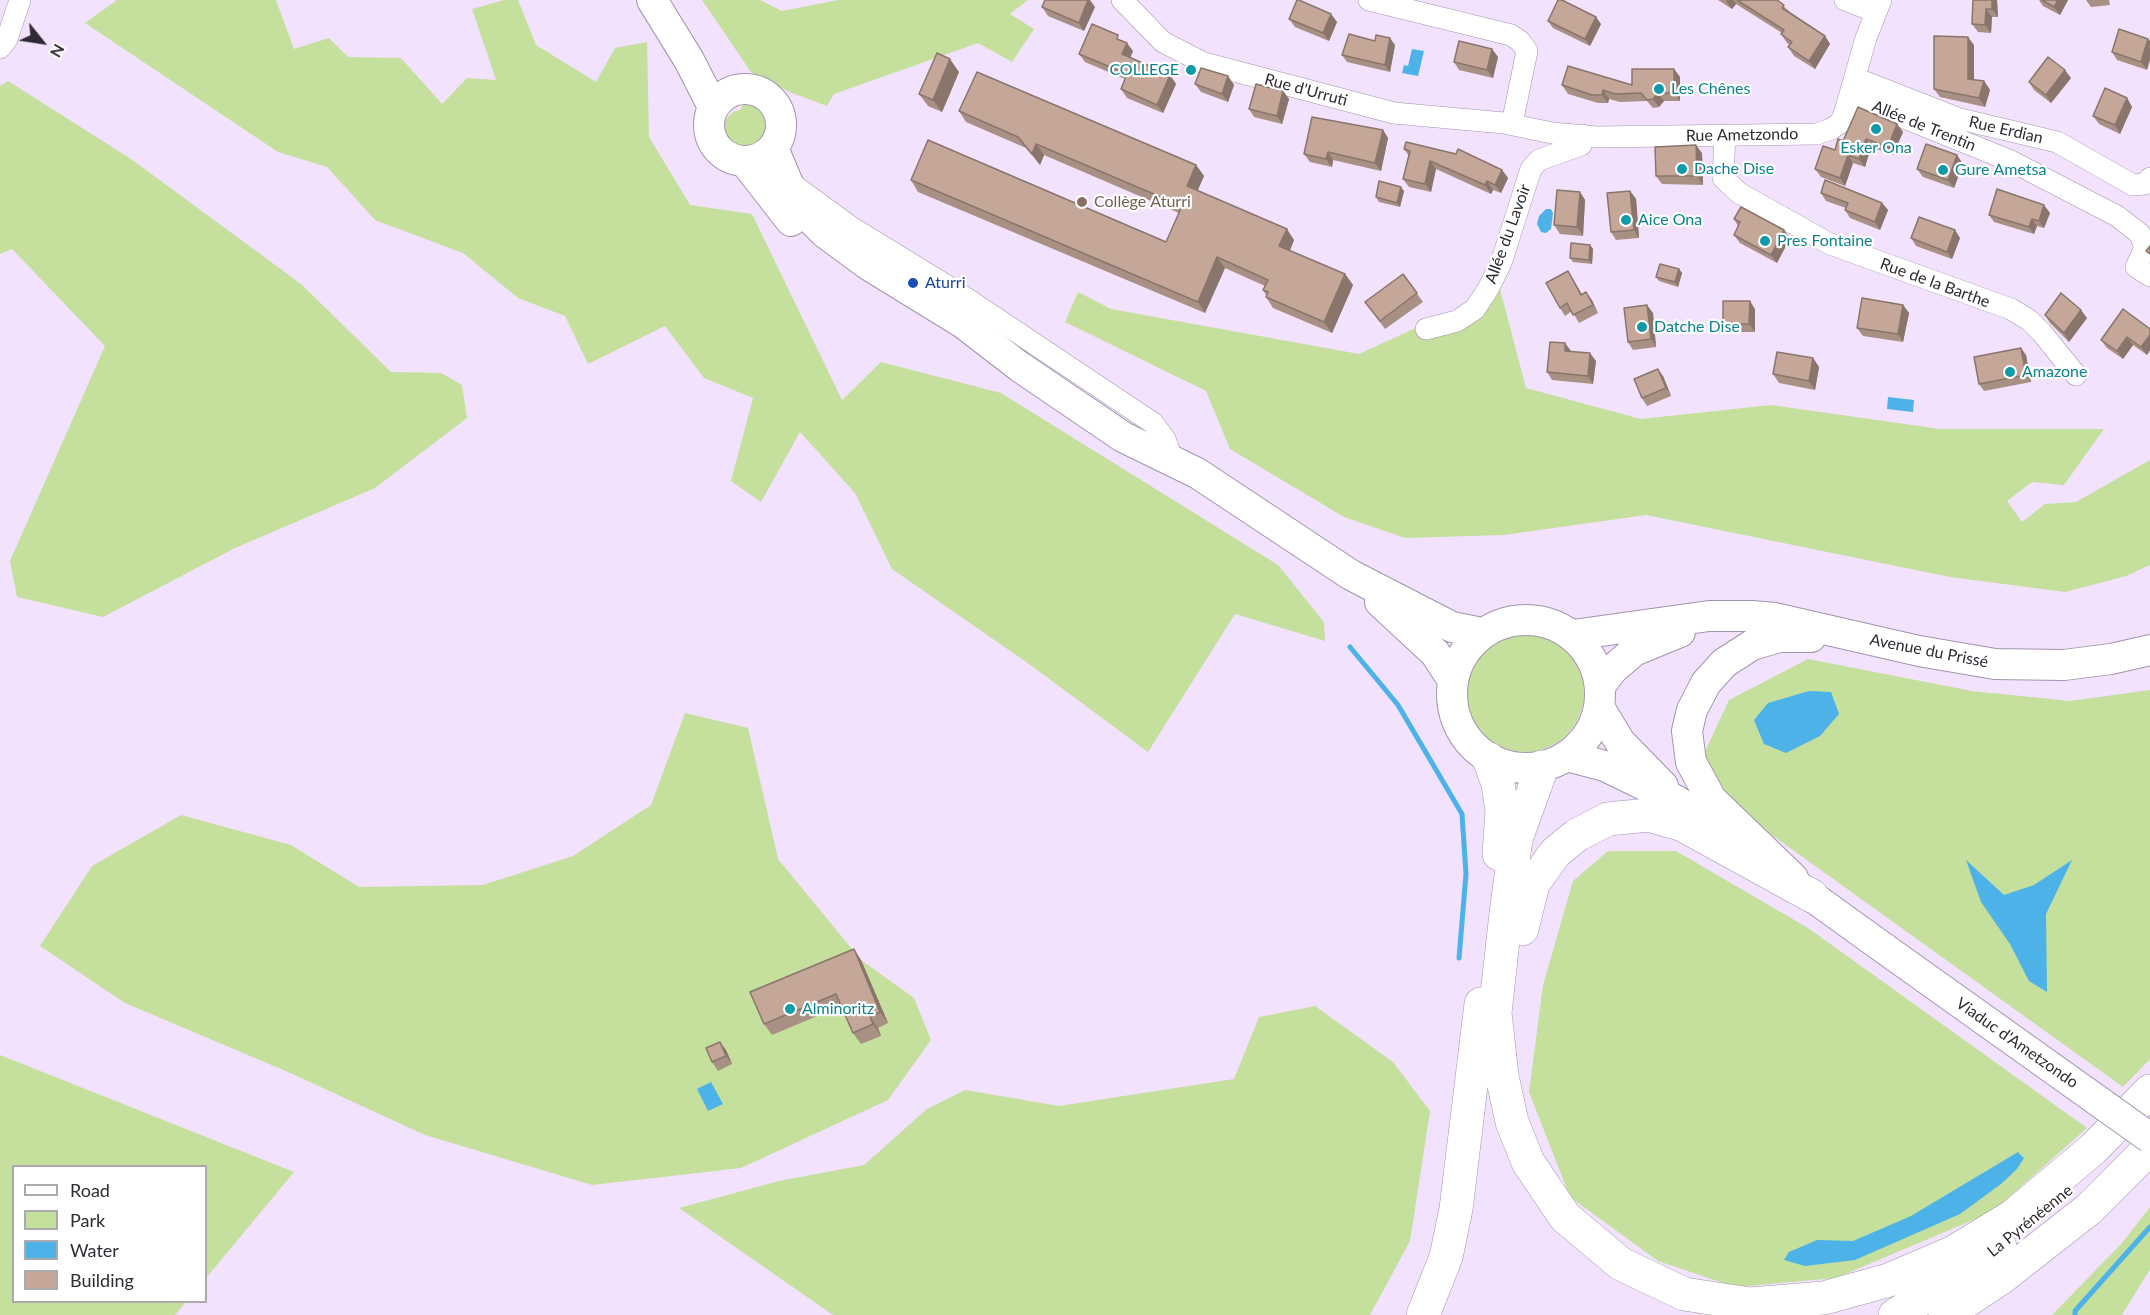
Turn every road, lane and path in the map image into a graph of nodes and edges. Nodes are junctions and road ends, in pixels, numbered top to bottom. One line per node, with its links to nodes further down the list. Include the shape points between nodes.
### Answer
1 (20, 0): 7 (street)
2 (652, 0): 8 (main road)
3 (1122, 0): 12 (street, Rue d'Urruti, via 1163,42 1204,63 1394,113)
4 (1369, 0): 12 (street, via 1511,35 1520,41 1527,51)
5 (1845, 0): 6 (street)
6 (1878, 6): 9 (street, Rue Ametzondo)
7 (0, 48)
8 (689, 60): 10 (main road); 11 (main road)
9 (1853, 87): 14 (street, Rue Ametzondo, via 1840,123 1817,134); 18 (street, Rue Erdian, via 1960,119 2057,142 2133,185 2145,184); 19 (street, Allée de Trentin, via 2117,216 2140,234 2145,248 2136,267)
10 (737, 90): 11 (main road); 15 (main road, via 760,92 777,108 780,132)
11 (713, 107): 16 (main road, via 708,127 714,145 723,154)
12 (1512, 124): 13 (street, Rue Ametzondo)
13 (1583, 135): 14 (street, Rue Ametzondo); 20 (street, Allée du Lavoir, via 1581,145 1539,160 1531,169 1501,263 1475,309 1457,321)
14 (1725, 135): 22 (street, Rue de la Barthe, via 1724,178 1739,193 1830,244 2011,309 2042,333)
15 (773, 148): 16 (main road, via 764,156); 17 (main road)
16 (745, 162): 21 (main road, via 790,220 838,262 978,349)
17 (786, 178): 21 (main road, via 807,215 825,233 867,264 963,322); 23 (street, via 850,227 967,298 1145,416 1165,439)
18 (2150, 178)
19 (2150, 276)
20 (1426, 329)
21 (1020, 367): 23 (main road, via 1123,437)
22 (2076, 375)
23 (1173, 461): 24 (main road, via 1221,487)
24 (1351, 575): 26 (main road, via 1452,627); 30 (main road, via 1435,653)
25 (1709, 616): 27 (main road, Avenue du Prissé); 28 (main road, Avenue du Prissé, via 1775,618); 31 (main road, via 1696,626 1634,651 1612,670)
26 (1482, 633): 27 (main road, via 1504,622 1528,619 1552,624); 30 (main road, via 1468,645)
27 (1573, 635): 31 (main road, via 1596,667)
28 (1859, 638): 29 (main road, Avenue du Prissé, via 1954,658 2029,666 2111,659); 35 (main road, via 1779,636 1752,645 1724,663 1706,683 1692,710 1687,731 1691,762 1712,799)
29 (2150, 650)
30 (1452, 680): 32 (main road, via 1451,703 1458,725 1471,745)
31 (1599, 697): 33 (main road, via 1587,734); 34 (main road, via 1620,742)
32 (1489, 759): 33 (main road, via 1515,767); 42 (highway, via 1502,811 1496,886 1456,1209 1446,1257)
33 (1554, 761): 34 (main road, via 1605,766); 36 (highway, via 1516,839 1495,1013)
34 (1677, 801): 35 (main road)
35 (1812, 896): 36 (highway, via 1683,825 1648,815 1608,819 1577,834 1555,853 1533,884 1510,976); 39 (main road, Viaduc d'Ametzondo, bridge)
36 (1502, 1076): 37 (highway, via 1512,1122 1528,1162 1565,1217 1621,1264 1683,1294 1750,1304 1824,1298 1889,1280 1952,1253 2013,1216 2093,1149)
37 (2150, 1091)
38 (2150, 1110): 43 (highway, La Pyrénéenne, via 2113,1151 2023,1230 1972,1268)
39 (2150, 1138)
40 (2150, 1148): 41 (highway, La Pyrénéenne, via 2089,1209)
41 (2001, 1278): 44 (highway, La Pyrénéenne); 45 (highway)
42 (1423, 1315)
43 (1895, 1315)
44 (1945, 1315)
45 (1968, 1315)

